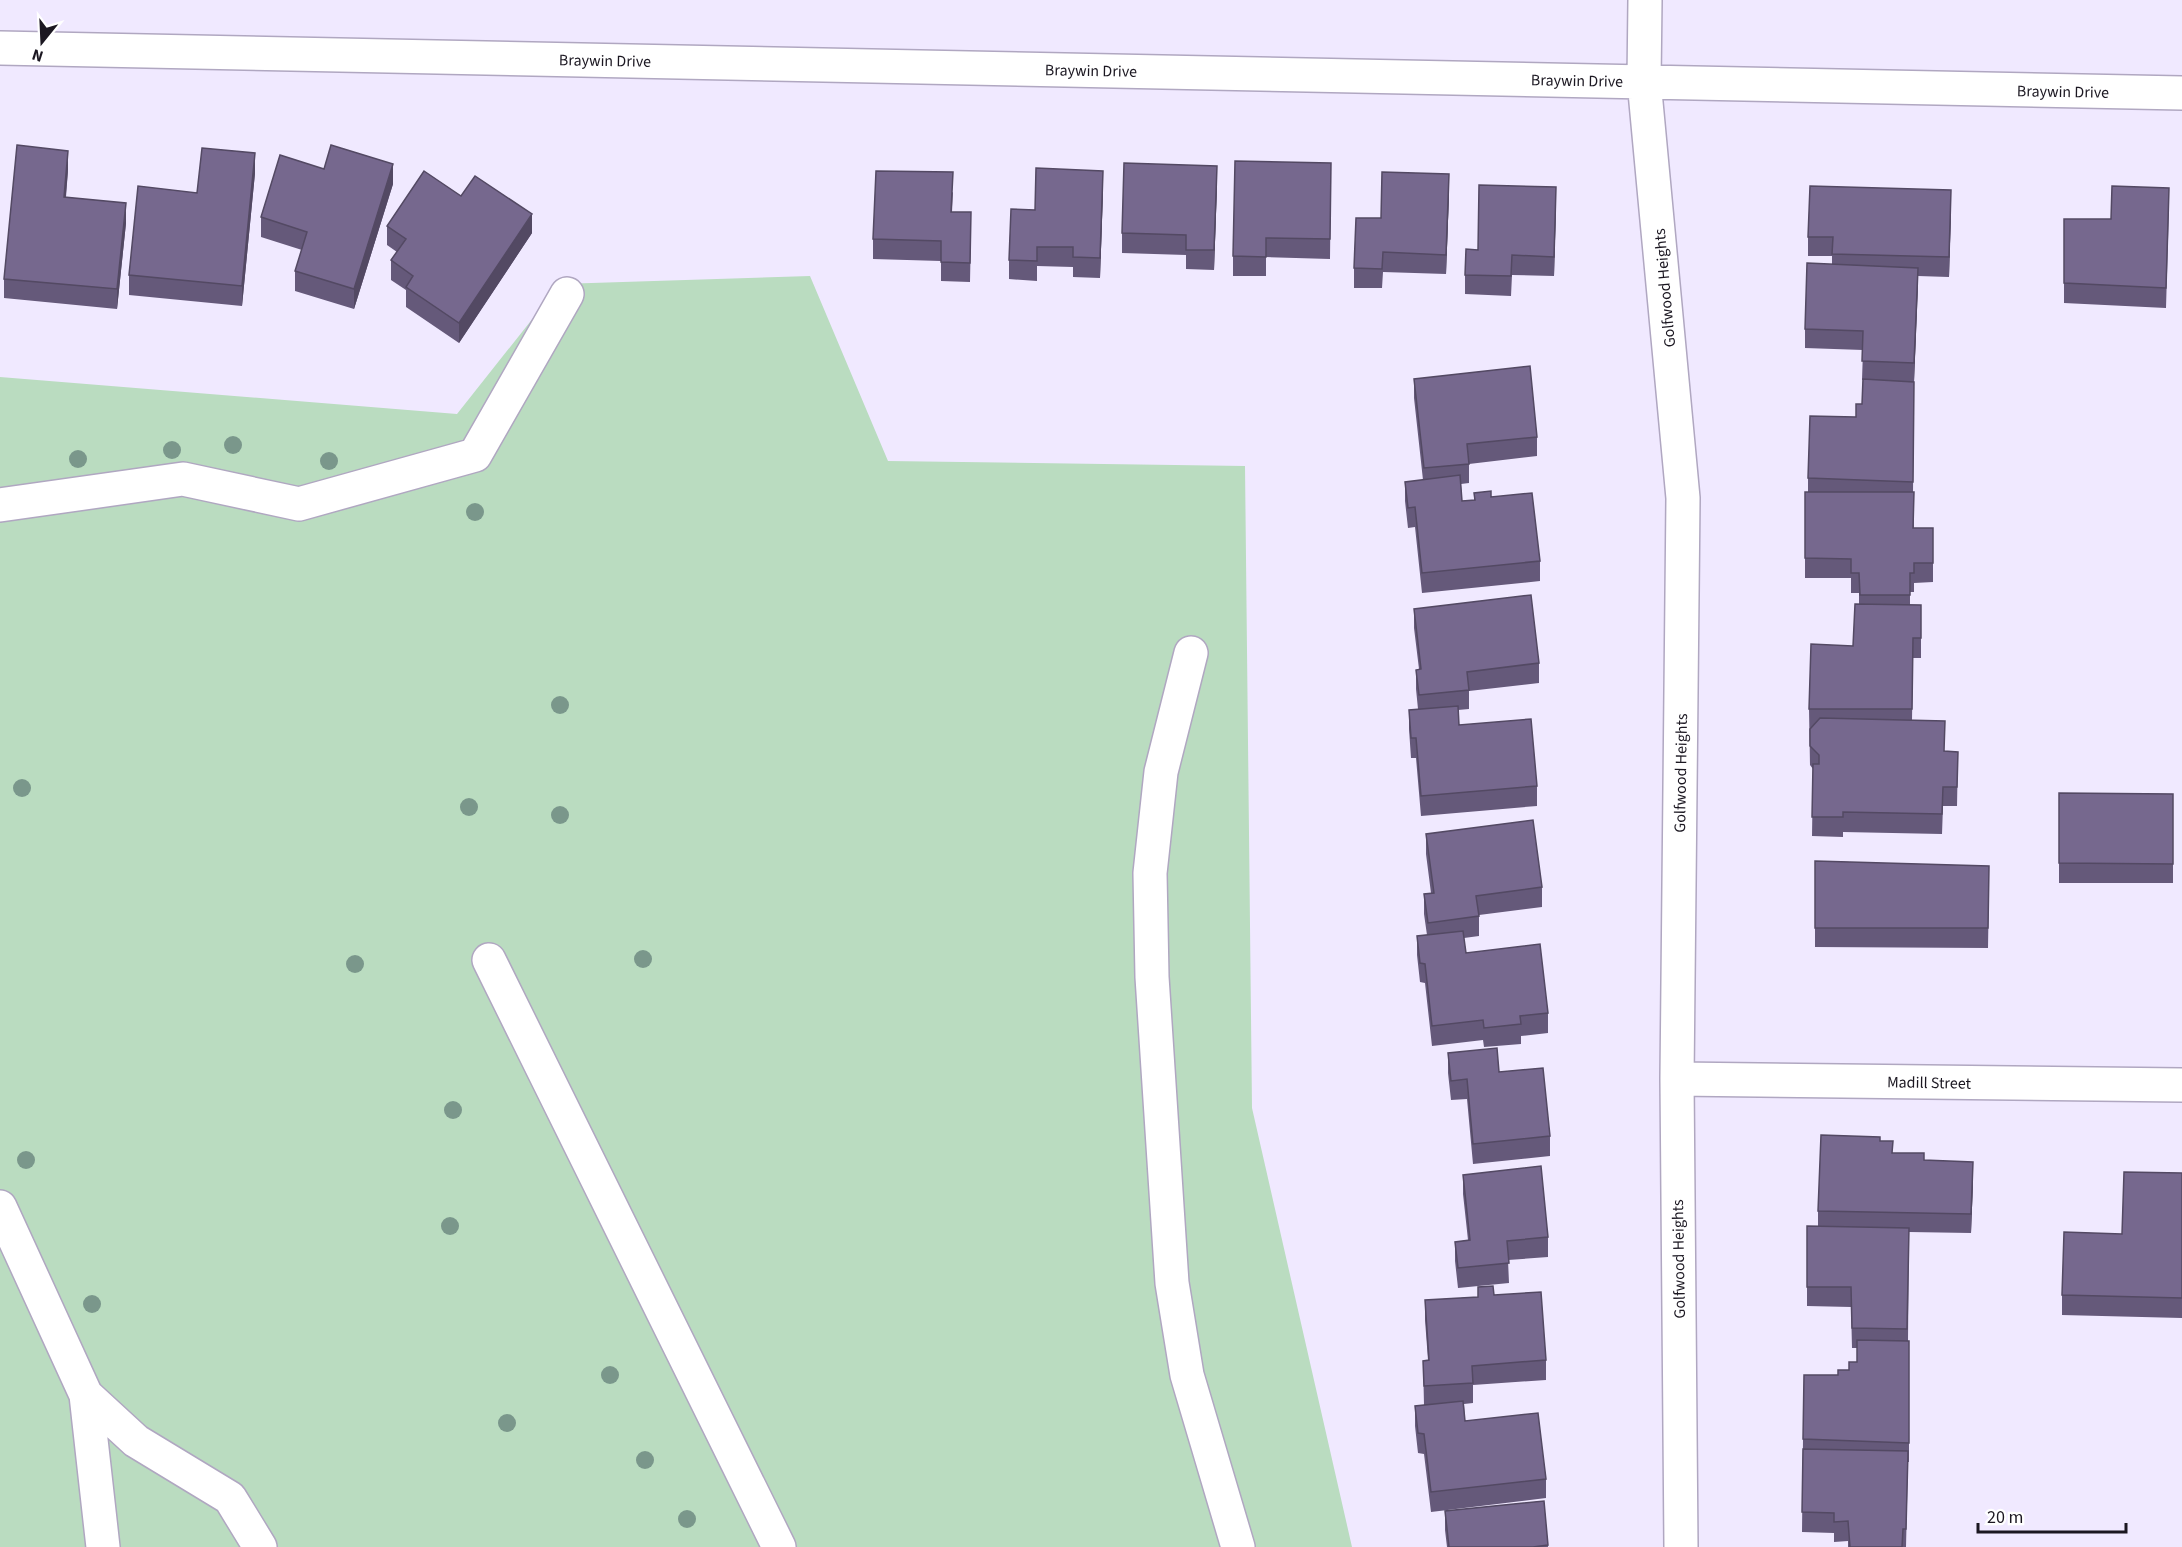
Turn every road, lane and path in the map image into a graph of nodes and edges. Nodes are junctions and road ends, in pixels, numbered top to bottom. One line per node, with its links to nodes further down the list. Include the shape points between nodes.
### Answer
1 (1645, 0): 3 (street, Golfwood Heights)
2 (0, 48): 3 (street, Braywin Drive)
3 (1644, 81): 4 (street, Braywin Drive); 9 (street, Golfwood Heights, via 1683,498)
4 (2182, 93)
5 (567, 294): 6 (street, via 475,454 299,504 183,479)
6 (0, 505)
7 (1191, 653): 16 (street, via 1161,772 1150,873 1152,977 1172,1283 1187,1375)
8 (489, 960): 15 (street)
9 (1677, 1079): 10 (street, Madill Street); 17 (street, Golfwood Heights)
10 (2182, 1085)
11 (0, 1207): 12 (street)
12 (86, 1395): 13 (street); 14 (street, via 136,1441 230,1498)
13 (103, 1547)
14 (260, 1547)
15 (779, 1547)
16 (1238, 1547)
17 (1681, 1547)

